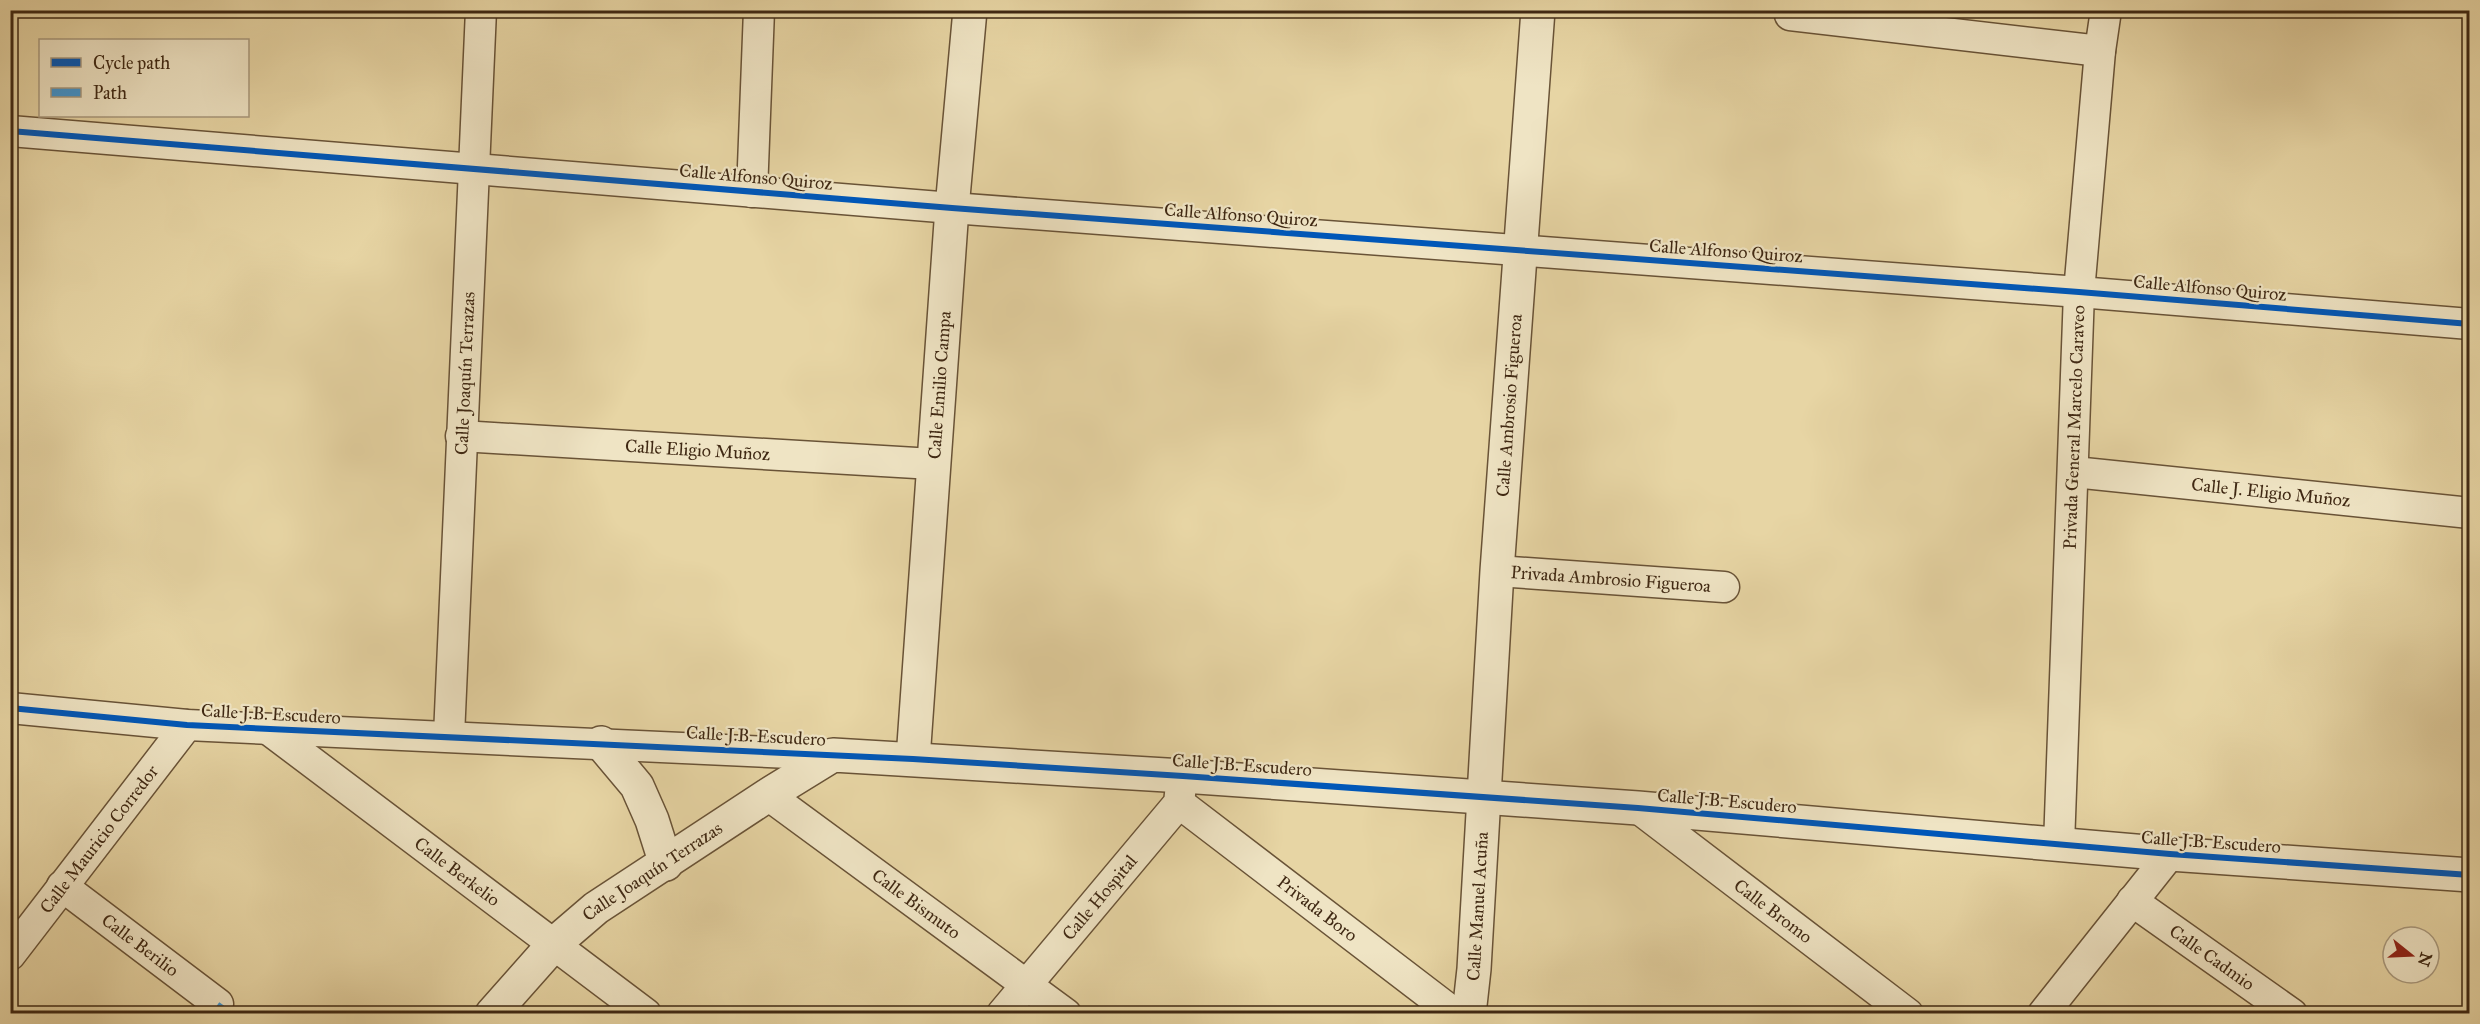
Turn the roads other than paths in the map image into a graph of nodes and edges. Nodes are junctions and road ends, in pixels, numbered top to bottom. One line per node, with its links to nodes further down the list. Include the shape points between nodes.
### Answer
1 (481, 10): 9 (street, Calle Joaquín Terrazas)
2 (759, 10): 10 (street)
3 (970, 10): 11 (street, Calle Emilio Campa)
4 (1539, 10): 12 (street, Calle Ambrosio Figueroa)
5 (2106, 10): 7 (street, Privada General Marcelo Caraveo)
6 (1790, 15): 7 (street)
7 (2100, 51): 13 (street, Privada General Marcelo Caraveo)
8 (10, 131): 9 (street, Calle Alfonso Quiroz)
9 (473, 169): 10 (street, Calle Alfonso Quiroz); 15 (street, Calle Joaquín Terrazas)
10 (752, 192): 11 (street, Calle Alfonso Quiroz)
11 (952, 208): 12 (street, Calle Alfonso Quiroz); 16 (street, Calle Emilio Campa)
12 (1521, 251): 13 (street, Calle Alfonso Quiroz); 19 (street, Calle Ambrosio Figueroa)
13 (2079, 292): 14 (street, Calle Alfonso Quiroz); 17 (street, Privada General Marcelo Caraveo)
14 (2469, 324)
15 (461, 436): 16 (street, Calle Eligio Muñoz); 24 (street, Calle Joaquín Terrazas)
16 (933, 464): 27 (street, Calle Emilio Campa)
17 (2074, 472): 18 (street, Calle J. Eligio Muñoz); 32 (street, Privada General Marcelo Caraveo)
18 (2469, 513)
19 (1497, 571): 20 (street, Privada Ambrosio Figueroa); 30 (street, Calle Ambrosio Figueroa)
20 (1724, 587)
21 (10, 708): 22 (street, Calle J.B. Escudero)
22 (187, 725): 23 (street, Calle J.B. Escudero); 36 (street, Calle Mauricio Corredor)
23 (268, 729): 24 (street, Calle J.B. Escudero); 38 (street, Calle Berkelio)
24 (449, 736): 25 (street, Calle J.B. Escudero)
25 (601, 743): 26 (street, Calle J.B. Escudero); 34 (street, via 637,786)
26 (833, 755): 27 (street, Calle J.B. Escudero); 29 (street, Calle Joaquín Terrazas)
27 (914, 759): 28 (street, Calle J.B. Escudero)
28 (1181, 789): 30 (street, Calle J.B. Escudero); 40 (street, Calle Hospital); 46 (street, Privada Boro)
29 (768, 795): 34 (street, Calle Joaquín Terrazas); 40 (street, Calle Bismuto)
30 (1484, 798): 31 (street, Calle J.B. Escudero); 47 (street, Calle Manuel Acuña)
31 (1638, 808): 32 (street, Calle J.B. Escudero); 48 (street, Calle Bromo)
32 (2059, 845): 33 (street, Calle J.B. Escudero)
33 (2170, 854): 35 (street, Calle J.B. Escudero); 37 (street)
34 (666, 864): 38 (street, Calle Joaquín Terrazas, via 596,908)
35 (2469, 875)
36 (62, 886): 39 (street, Calle Mauricio Corredor); 41 (street, Calle Berilio)
37 (2132, 901): 49 (street); 50 (street, Calle Cadmio)
38 (554, 944): 42 (street, Calle Joaquín Terrazas); 43 (street, Calle Berkelio)
39 (10, 955)
40 (1026, 983): 44 (street, Calle Hospital); 45 (street, Calle Bismuto)
41 (218, 1004)
42 (492, 1014)
43 (646, 1014)
44 (1002, 1014)
45 (1066, 1014)
46 (1455, 1014)
47 (1469, 1014)
48 (1908, 1014)
49 (2043, 1014)
50 (2292, 1014)

